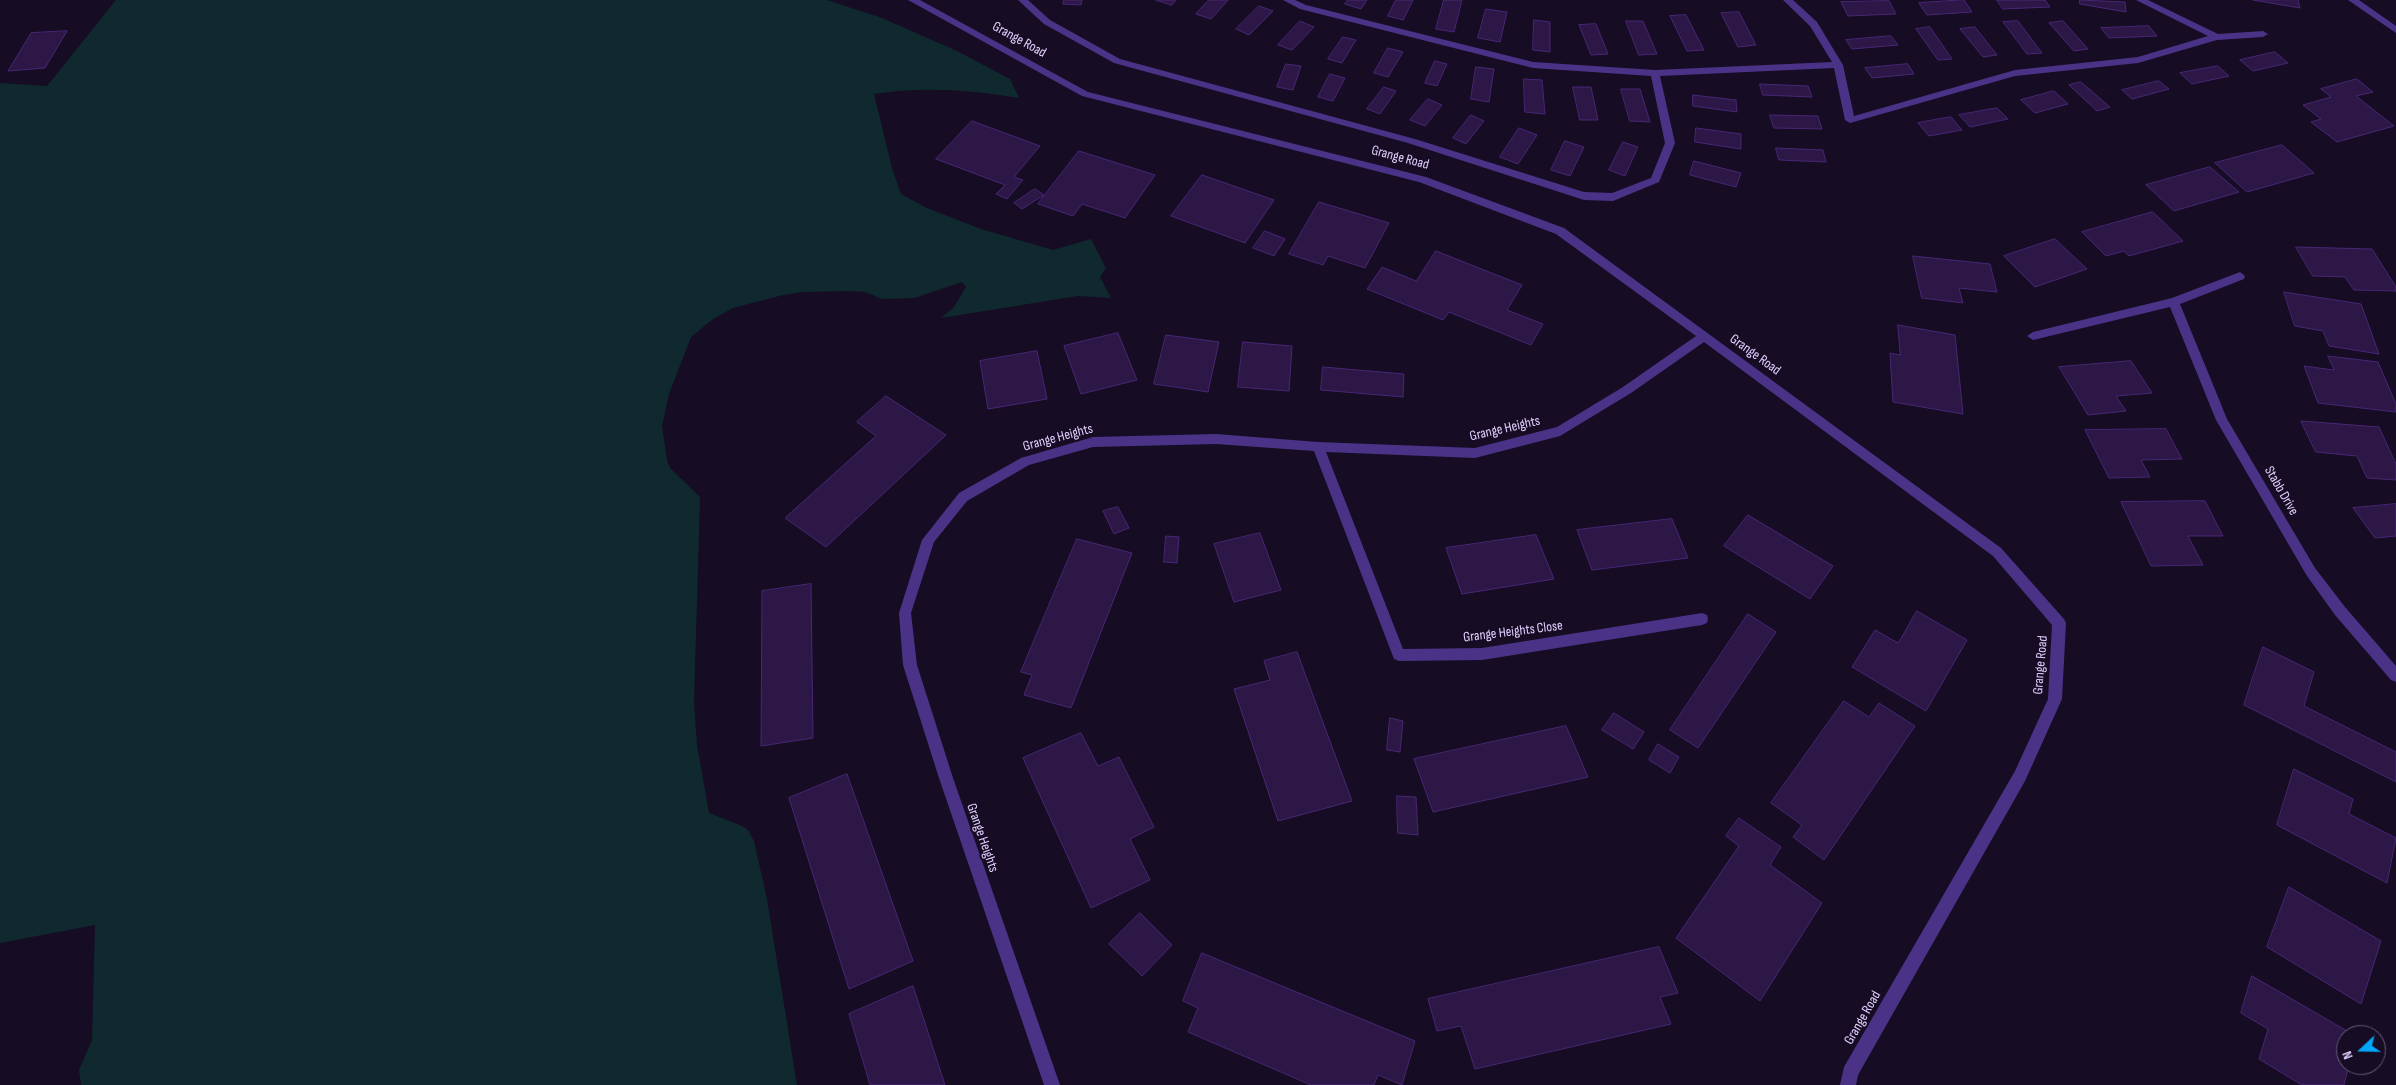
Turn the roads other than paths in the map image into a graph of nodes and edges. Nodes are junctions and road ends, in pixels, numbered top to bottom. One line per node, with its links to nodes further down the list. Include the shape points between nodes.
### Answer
1 (913, 0): 14 (street, Grange Road, via 1085,94 1422,179 1560,231)
2 (1023, 0): 11 (street, via 1047,22 1117,61 1411,141 1584,196 1613,197 1655,180 1670,143)
3 (1288, 0): 11 (street, via 1303,8 1533,65)
4 (1788, 0): 10 (street, via 1814,24)
5 (2141, 0): 9 (street)
6 (2353, 0): 7 (street)
7 (2396, 30)
8 (2263, 34): 9 (street)
9 (2218, 37): 10 (street, via 2138,60 2015,73 1850,120)
10 (1838, 65): 11 (street)
11 (1655, 73)
12 (2240, 276): 13 (street)
13 (2174, 302): 15 (street); 18 (street, Stabb Drive, via 2222,420 2310,572)
14 (1704, 336): 16 (street, Grange Heights, via 1627,390 1560,431 1475,453); 20 (street, Grange Road, via 1997,552 2059,623 2055,699 2020,776 1850,1072)
15 (2033, 336)
16 (1318, 447): 17 (street, Grange Heights Close, via 1399,655 1482,654); 19 (street, Grange Heights, via 1216,439 1093,442 1025,461 963,497 928,540 905,613 910,665)
17 (1702, 619)
18 (2396, 676)
19 (1052, 1085)
20 (1848, 1085)

